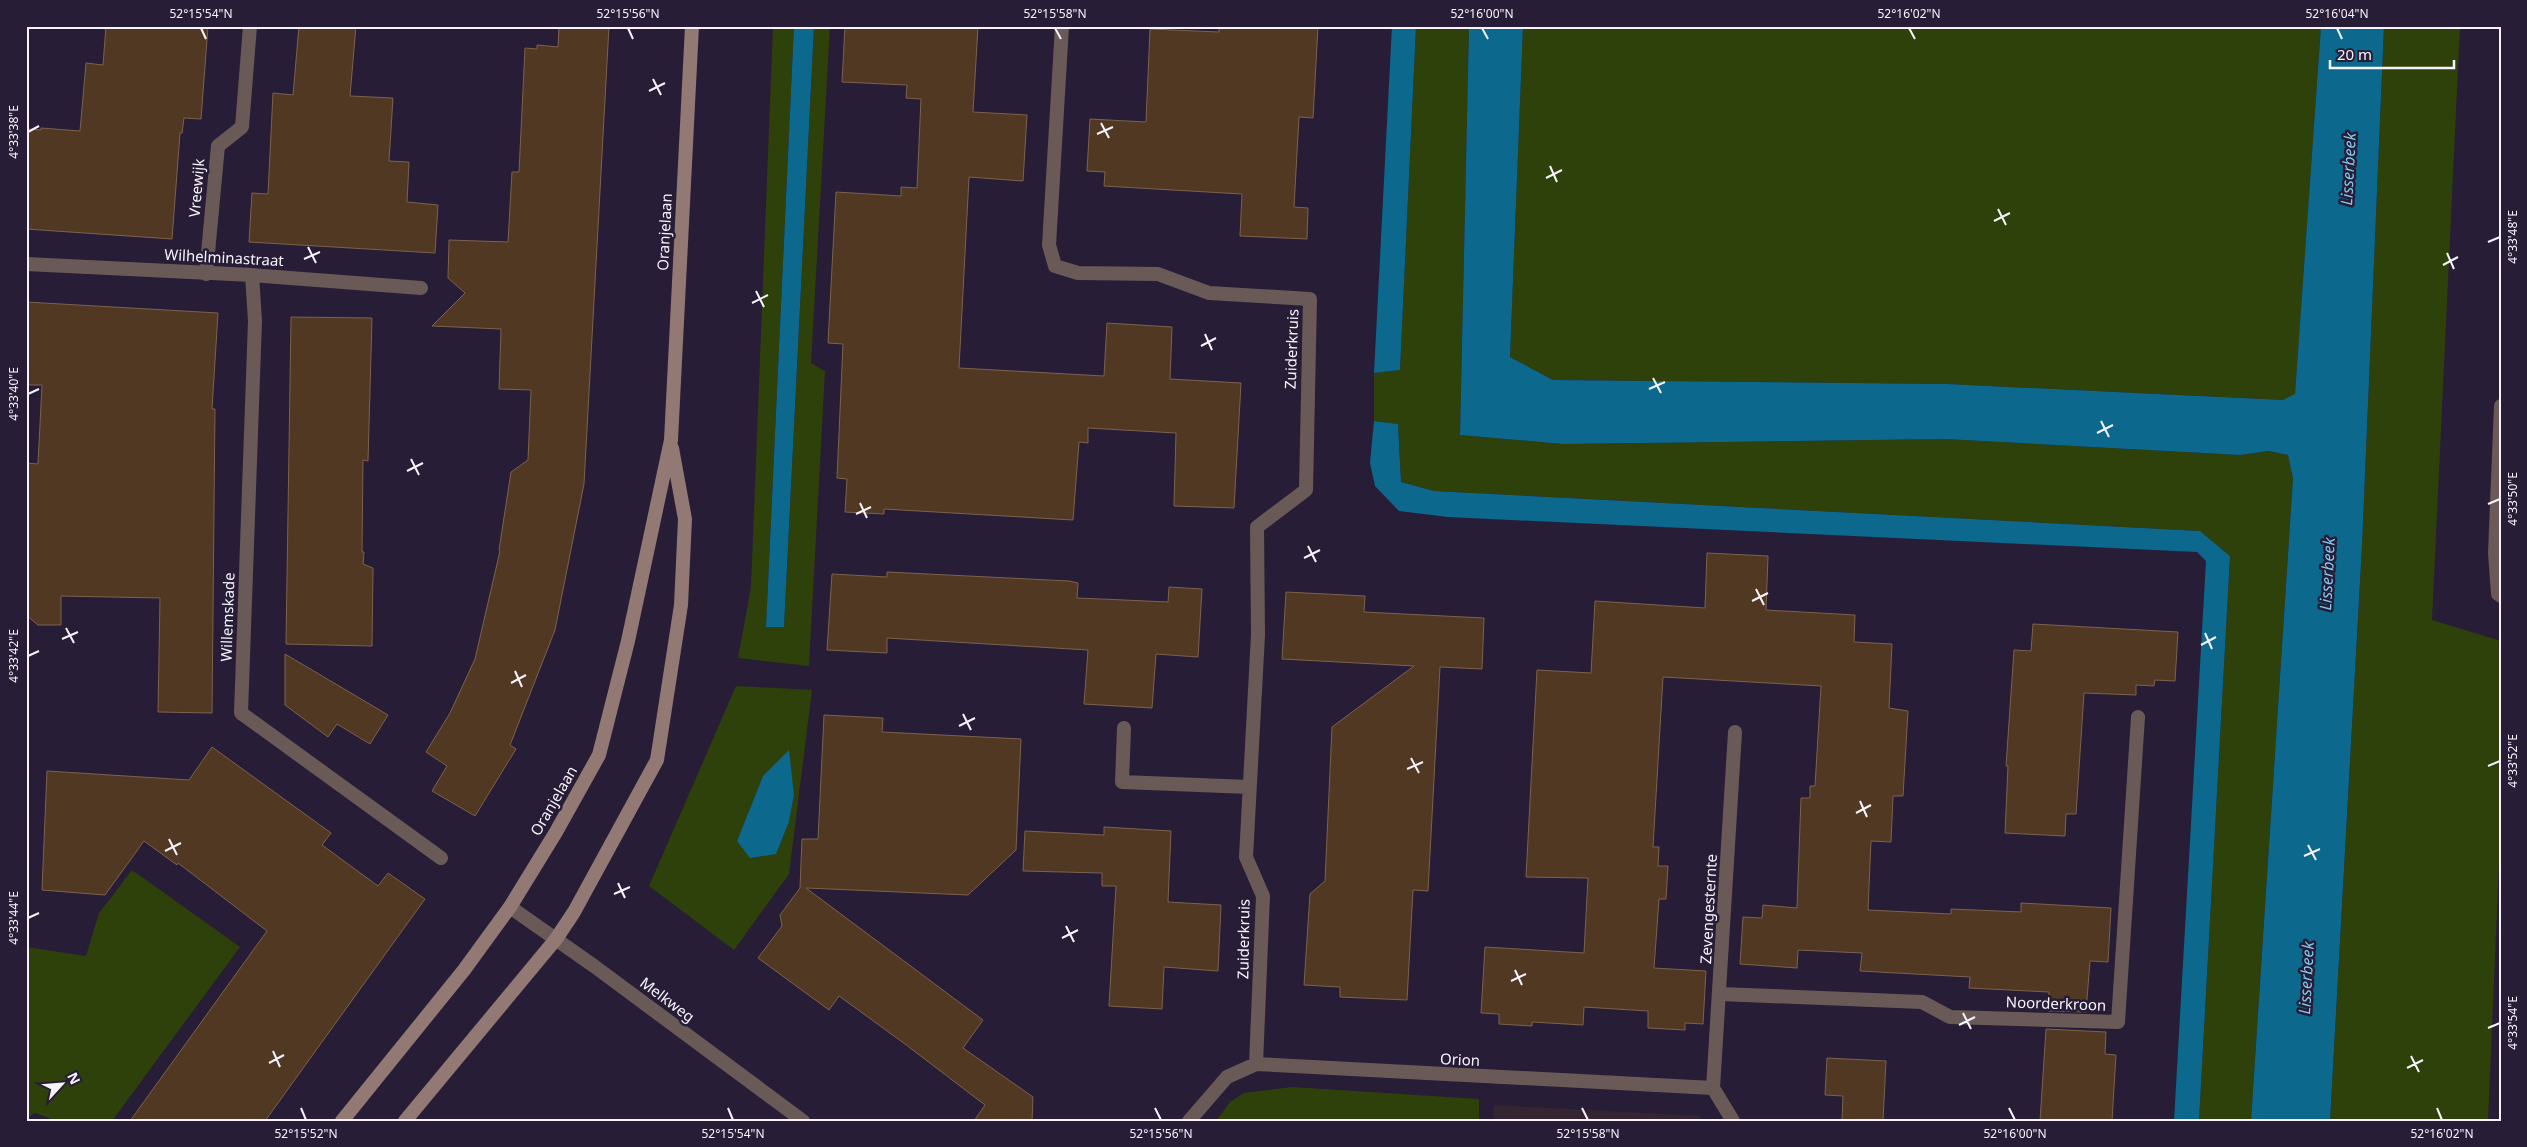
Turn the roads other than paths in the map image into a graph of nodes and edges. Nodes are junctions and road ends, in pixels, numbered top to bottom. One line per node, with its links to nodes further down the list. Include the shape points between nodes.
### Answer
1 (250, 26): 5 (street, Vreewijk, via 242,126 218,146)
2 (692, 26): 9 (main road, Oranjelaan)
3 (1062, 26): 14 (street, Zuiderkruis, via 1049,245 1055,266 1094,274 1158,274 1209,293 1310,299 1306,490 1257,527 1258,634)
4 (26, 264): 5 (street, Wilhelminastraat)
5 (206, 274): 6 (street, Wilhelminastraat)
6 (252, 275): 7 (street, Wilhelminastraat); 15 (street, Willemskade, via 255,321 242,713)
7 (421, 288)
8 (2501, 406): 10 (street, via 2494,553 2498,594)
9 (671, 440): 16 (main road, Oranjelaan, via 628,641 599,755); 17 (main road, Oranjelaan, via 685,520 682,605 657,760)
10 (2501, 596)
11 (2138, 717): 18 (street, Noorderkroon, via 2118,1022 1950,1017 1922,1002)
12 (1124, 728): 14 (street, via 1122,782)
13 (1735, 732): 18 (street, Zevengesternte)
14 (1250, 787): 19 (street, Zuiderkruis, via 1246,857 1262,896)
15 (441, 858)
16 (510, 907): 17 (street, Melkweg); 21 (main road, Oranjelaan, via 464,970)
17 (556, 939): 22 (main road, Oranjelaan); 23 (street, Melkweg)
18 (1720, 994): 20 (street, Zevengesternte)
19 (1256, 1064): 20 (street, Orion); 24 (street, Orion, via 1227,1077)
20 (1713, 1088): 25 (street)
21 (342, 1121)
22 (405, 1121)
23 (803, 1121)
24 (1189, 1121)
25 (1733, 1121)

